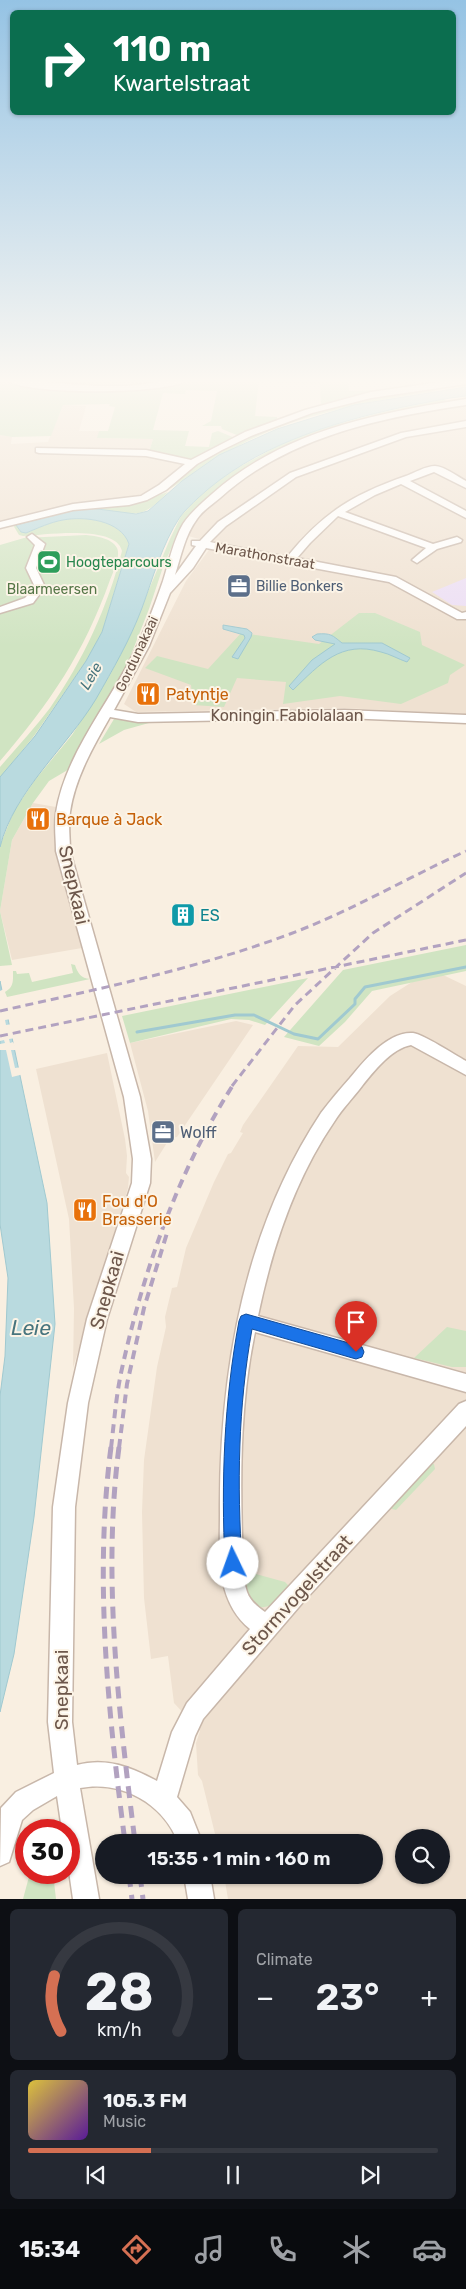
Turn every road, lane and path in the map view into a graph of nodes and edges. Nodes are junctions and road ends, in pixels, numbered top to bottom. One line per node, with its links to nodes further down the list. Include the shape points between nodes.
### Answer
1 (185, 469): 8 (street, via 147,497 132,502 56,510)
2 (250, 469): 10 (street, Gordunakaai, via 220,489 193,516)
3 (311, 469): 12 (street, Gordunakaai, via 293,475 222,524)
4 (401, 480): 5 (street, via 435,469); 6 (street, via 362,496); 7 (street)
5 (466, 486)
6 (336, 512): 13 (street); 14 (street, via 307,537)
7 (466, 514)
8 (0, 526)
9 (32, 536): 17 (street, via 40,544 32,568 40,586 38,592 28,602)
10 (181, 539): 12 (street); 16 (street, Gordunakaai)
11 (457, 540): 13 (street)
12 (203, 544): 14 (street, Marathonstraat); 16 (street, Gordunakaai)
13 (433, 547): 15 (street)
14 (290, 560): 18 (street, Marathonstraat, via 392,579 461,617)
15 (418, 560)
16 (164, 595): 19 (street, Gordunakaai, via 140,653)
17 (0, 610)
18 (466, 615)
19 (108, 713): 20 (street, Koningin Fabiolalaan, via 138,718 344,714); 26 (street, Snepkaai, via 73,778 64,813 63,851 132,1097 142,1170 136,1199 97,1319 78,1403 64,1507 60,1722)
20 (466, 719)
21 (466, 1069): 22 (street, via 413,1039 397,1044 369,1066 315,1139 290,1188 266,1245)
22 (246, 1321): 23 (street); 25 (street, via 235,1393 231,1453 234,1582 238,1600)
23 (466, 1383)
24 (466, 1411): 25 (street, Stormvogelstraat)
25 (266, 1628): 27 (street, Stormvogelstraat, via 188,1721)
26 (68, 1781): 27 (street, via 100,1773 111,1774 141,1785); 29 (street, via 16,1807 8,1820); 31 (street, Snepkaai)
27 (164, 1800): 28 (street, via 178,1815)
28 (186, 1834)
29 (0, 1853)
30 (198, 1884): 32 (street)
31 (86, 1899)
32 (201, 1899)

